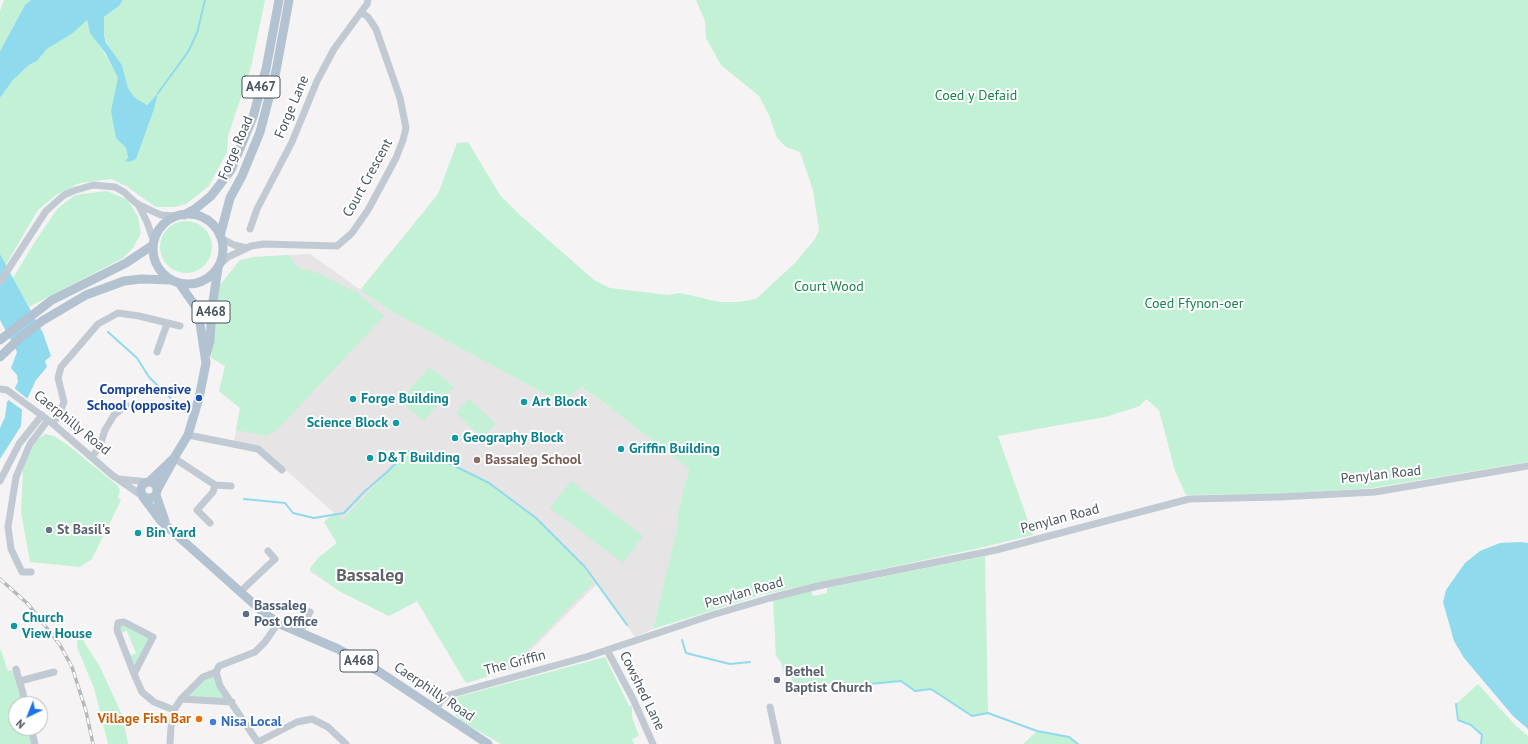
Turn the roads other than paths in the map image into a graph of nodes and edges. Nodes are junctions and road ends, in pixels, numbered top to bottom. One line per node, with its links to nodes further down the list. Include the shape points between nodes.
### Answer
1 (278, 0): 6 (main road, Forge Road / A467, via 266,69 255,110 231,170 211,196 195,209)
2 (289, 0): 8 (main road, Forge Road / A467, via 276,72 260,132 230,198)
3 (368, 0): 4 (street, Forge Lane)
4 (361, 12): 7 (street, Forge Lane, via 334,49 317,81 292,142 257,209); 10 (street, Court Crescent, via 376,29 402,104 406,128 396,158 352,234 337,246 264,244)
5 (137, 204): 6 (street, via 161,215); 9 (street, via 147,222); 12 (street, via 124,192 115,188 92,185 64,195 46,211)
6 (180, 215): 8 (main road, via 203,218 213,225); 9 (main road, via 162,226)
7 (250, 229)
8 (220, 237): 10 (street, Court Crescent, via 234,245); 11 (main road, via 223,251)
9 (153, 244): 13 (main road, via 157,266 166,277); 16 (main road, via 126,263 37,311)
10 (247, 248): 11 (street, Court Crescent, via 228,257)
11 (219, 265): 13 (main road, via 202,281 187,284); 19 (main road, A468, via 210,341)
12 (0, 282)
13 (176, 282): 18 (main road, via 141,279 124,281 86,295 42,321); 19 (main road, A468, via 198,310)
14 (166, 324): 15 (street); 17 (street); 22 (street, via 118,313 98,324 60,367 58,378 64,402 58,417)
15 (180, 326)
16 (0, 340)
17 (157, 352)
18 (2, 354)
19 (205, 358): 23 (main road, A468, via 199,398)
20 (3, 389): 22 (street, Caerphilly Road)
21 (126, 405): 24 (street, via 114,415)
22 (45, 417): 24 (street, Caerphilly Road); 29 (street, via 19,444); 38 (street, via 16,477 8,527 11,549 22,572)
23 (188, 435): 25 (main road, A468); 27 (street, via 258,448)
24 (92, 457): 28 (street, Caerphilly Road)
25 (174, 458): 30 (main road, A468); 31 (street); 33 (main road, A468)
26 (1528, 466): 43 (street, Penylan Road, via 1375,492 1189,499 989,551 777,596)
27 (282, 470)
28 (119, 479): 30 (street); 34 (street, Caerphilly Road)
29 (0, 481)
30 (149, 482): 33 (main road, Caerphilly Road, via 155,485); 34 (main road, via 142,486)
31 (215, 485): 32 (street); 35 (street, via 213,492 197,510)
32 (230, 486)
33 (156, 493): 34 (main road, via 149,499); 36 (main road, Caerphilly Road, via 162,517)
34 (142, 496): 36 (main road, Caerphilly Road, via 155,514)
35 (210, 523)
36 (169, 527): 39 (main road, Caerphilly Road / A468)
37 (268, 551): 39 (street, via 275,559)
38 (31, 572)
39 (240, 592): 41 (main road, Caerphilly Road / A468)
40 (310, 612): 42 (street)
41 (278, 622): 42 (main road, Caerphilly Road / A468); 46 (street, via 255,652 219,666)
42 (300, 632): 54 (main road, Caerphilly Road / A468, via 378,671)
43 (607, 650): 54 (street, The Griffin, via 448,695); 59 (street, Cowshed Lane)
44 (16, 669): 48 (street)
45 (54, 672): 48 (street)
46 (216, 672): 50 (street, via 203,677); 51 (street, via 220,686)
47 (134, 674): 47 (street, via 154,637 124,622 118,623 118,634); 53 (street, via 142,692 154,702)
48 (20, 681): 49 (street)
49 (24, 696)
50 (181, 699): 51 (street); 53 (street)
51 (232, 702): 55 (street)
52 (770, 707): 60 (street)
53 (174, 710): 56 (street)
54 (435, 710): 58 (main road, Caerphilly Road / A468)
55 (258, 743): 57 (street, via 297,722 312,719 328,726)
56 (170, 744)
57 (346, 744)
58 (488, 744)
59 (653, 744)
60 (778, 744)

